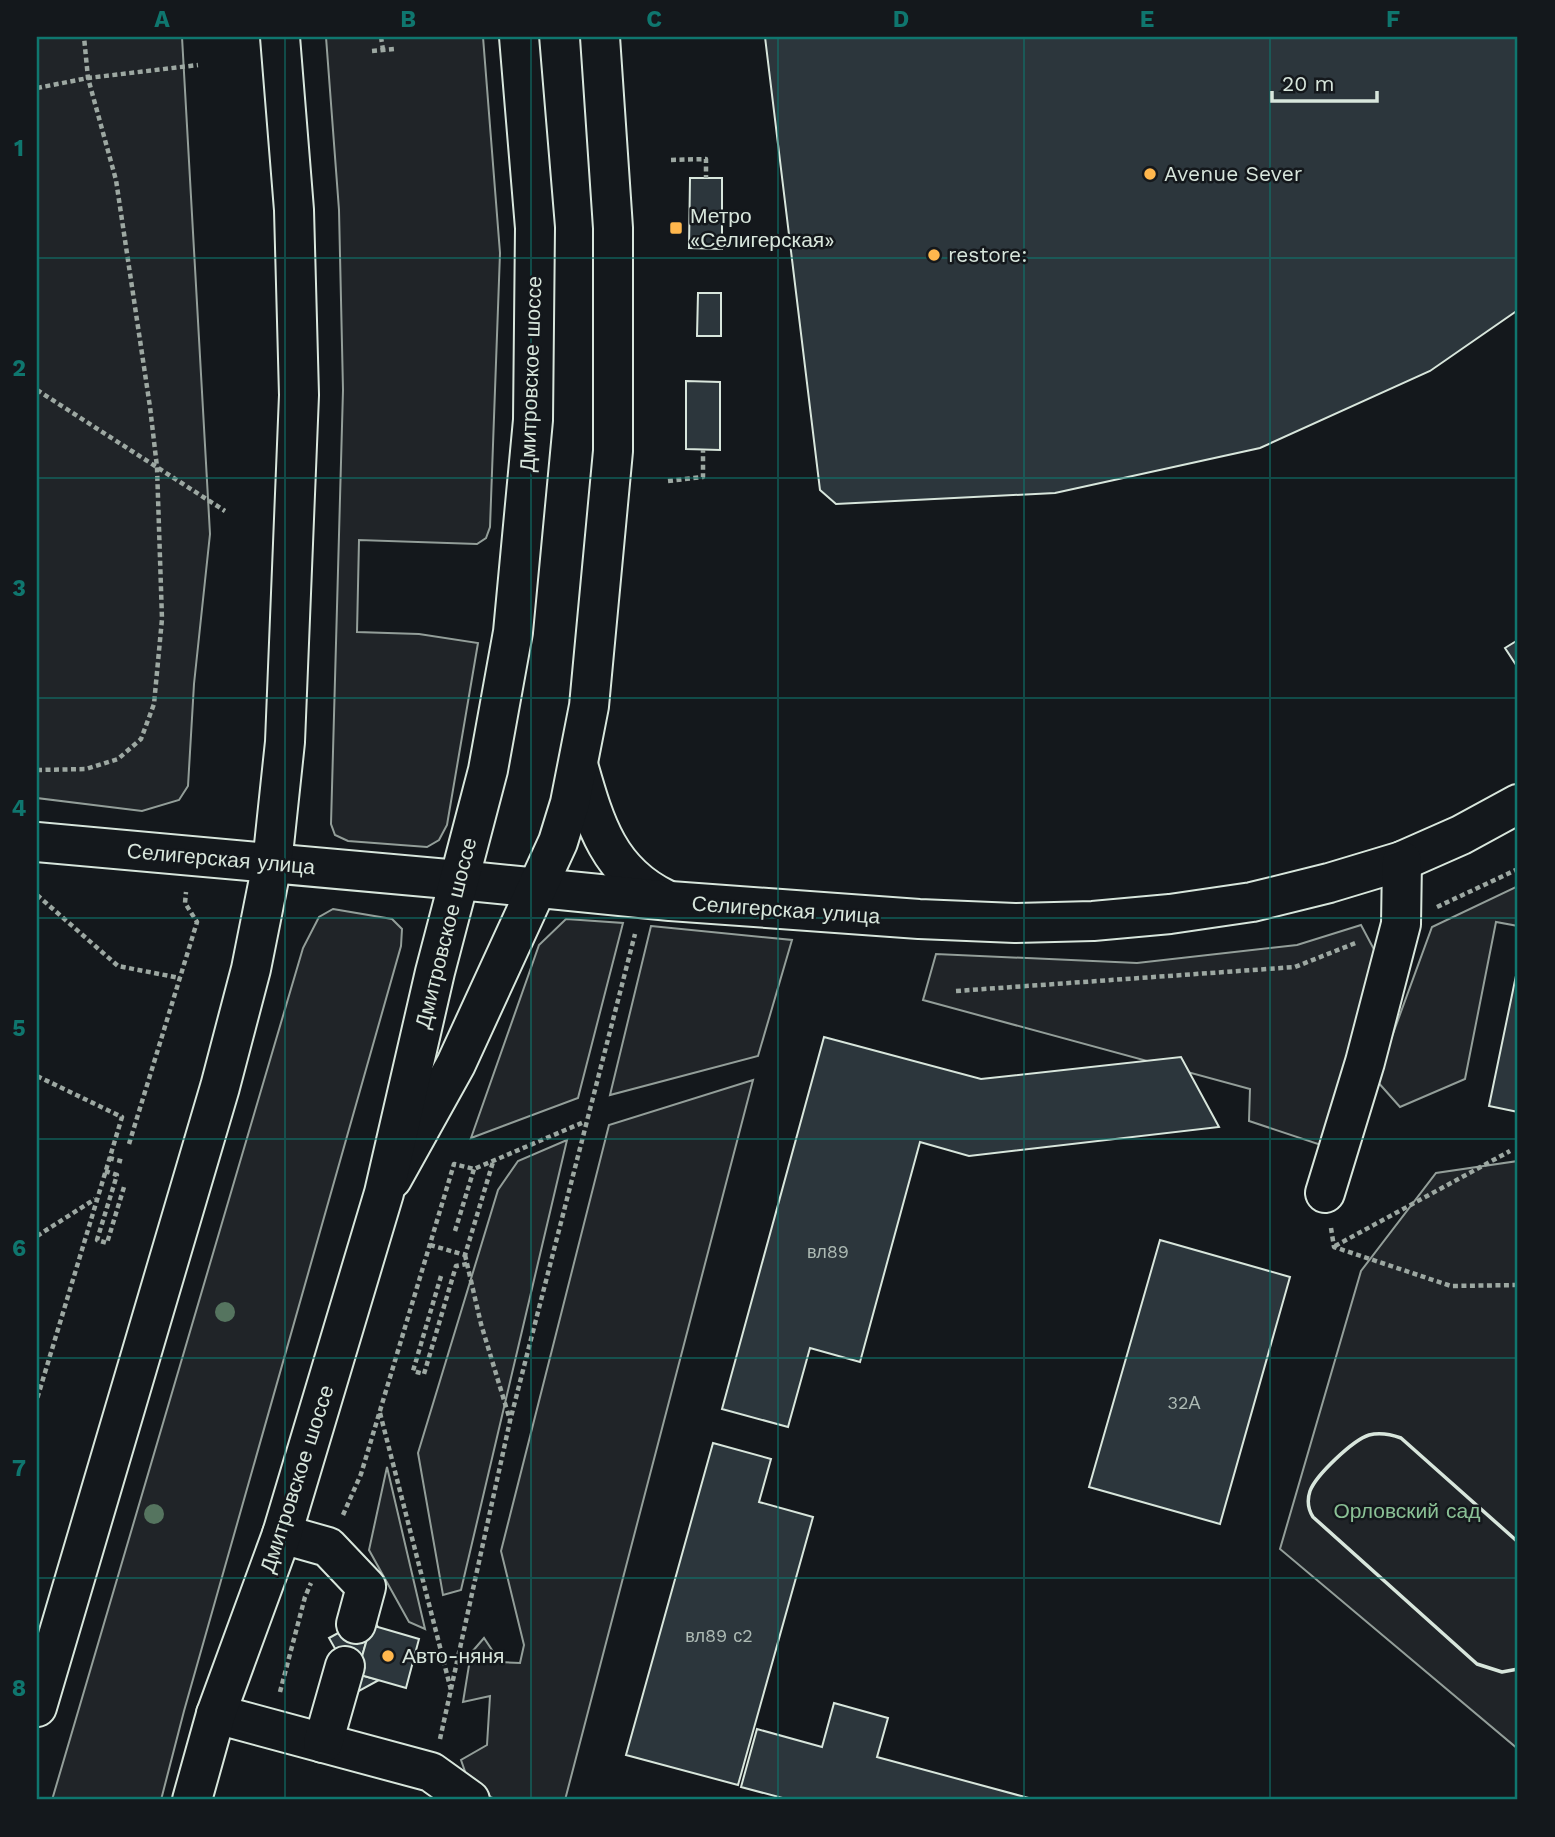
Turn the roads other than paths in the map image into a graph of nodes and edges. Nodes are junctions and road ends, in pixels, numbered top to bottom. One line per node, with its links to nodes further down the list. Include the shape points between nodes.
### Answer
1 (280, 37): 8 (main road, via 295,210 299,395 285,742)
2 (519, 37): 9 (main road, Дмитровское шоссе, via 535,228 533,420 513,632 488,770)
3 (600, 37): 4 (main road, via 613,228 613,451 589,706)
4 (578, 765): 10 (main road, via 558,842); 11 (main road, via 590,806 612,853 630,877)
5 (1518, 804): 7 (main road, Селигерская улица)
6 (37, 842): 8 (main road, Селигерская улица)
7 (1402, 861): 11 (main road, Селигерская улица, via 1252,902 1093,921 919,919); 13 (main road, via 1401,924)
8 (272, 864): 9 (main road, Селигерская улица); 17 (main road, via 220,1087)
9 (459, 880): 10 (main road, Селигерская улица); 12 (main road, Дмитровское шоссе)
10 (537, 888): 11 (main road, Селигерская улица); 12 (main road, via 456,1064)
11 (670, 901)
12 (384, 1193): 14 (main road, Дмитровское шоссе)
13 (1325, 1193)
14 (282, 1534): 15 (main road, via 328,1547 366,1587); 18 (main road, Дмитровское шоссе)
15 (356, 1624)
16 (345, 1666): 19 (main road)
17 (37, 1707)
18 (216, 1714): 19 (main road); 20 (main road, Дмитровское шоссе)
19 (323, 1743): 21 (main road, via 431,1772)
20 (192, 1800)
21 (470, 1800)

